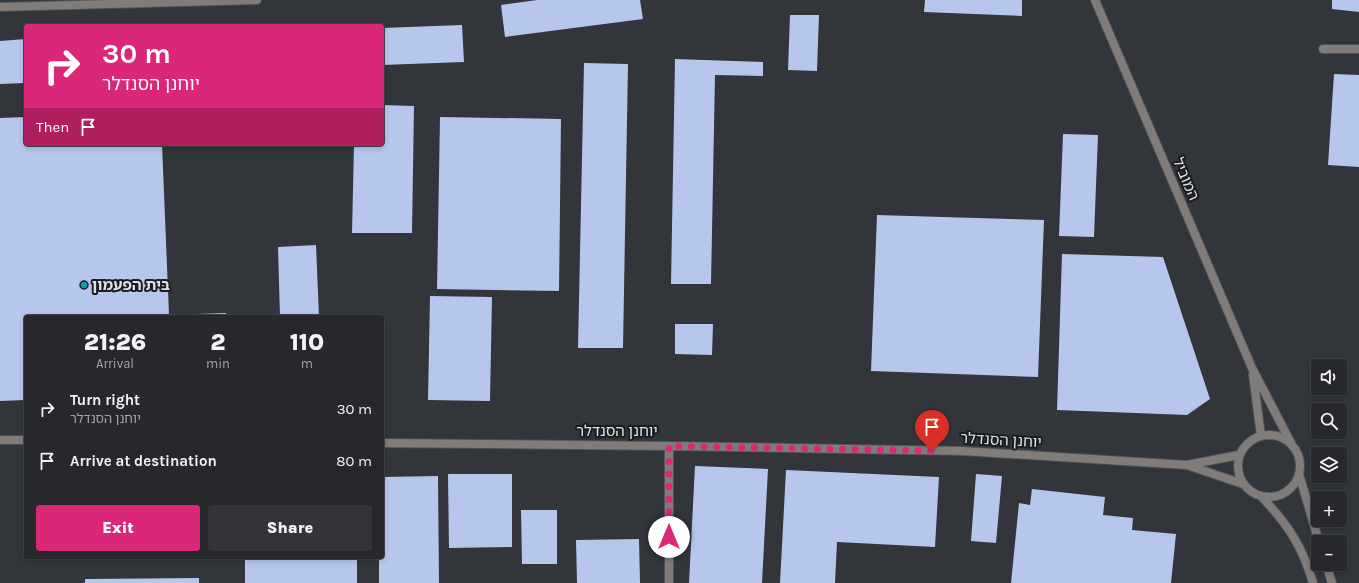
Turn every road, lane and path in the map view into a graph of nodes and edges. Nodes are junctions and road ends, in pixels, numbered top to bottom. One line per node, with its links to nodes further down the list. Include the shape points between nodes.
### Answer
1 (257, 0): 3 (street)
2 (1094, 0): 7 (street, המוביל)
3 (225, 1): 4 (street)
4 (0, 7)
5 (1323, 49): 6 (street)
6 (1359, 49)
7 (1252, 368): 8 (street, המוביל); 11 (street, המוביל)
8 (1260, 436): 11 (street, via 1271,434); 14 (street, via 1244,446)
9 (0, 440): 10 (street)
10 (24, 440)
11 (1291, 443): 16 (street, via 1300,463)
12 (384, 444): 13 (street, יוחנן הסנדלר)
13 (669, 446): 15 (street, יוחנן הסנדלר, via 963,451); 21 (street)
14 (1239, 455): 15 (street, יוחנן הסנדלר); 17 (street, via 1238,474)
15 (1187, 465): 17 (street, יוחנן הסנדלר)
16 (1299, 474): 18 (street, via 1295,484 1287,491 1272,497); 19 (street)
17 (1243, 484): 18 (street, via 1251,492)
18 (1261, 496): 22 (street, via 1277,513 1301,547)
19 (1317, 535)
20 (1328, 571): 23 (street)
21 (669, 583)
22 (1313, 583)
23 (1332, 583)

